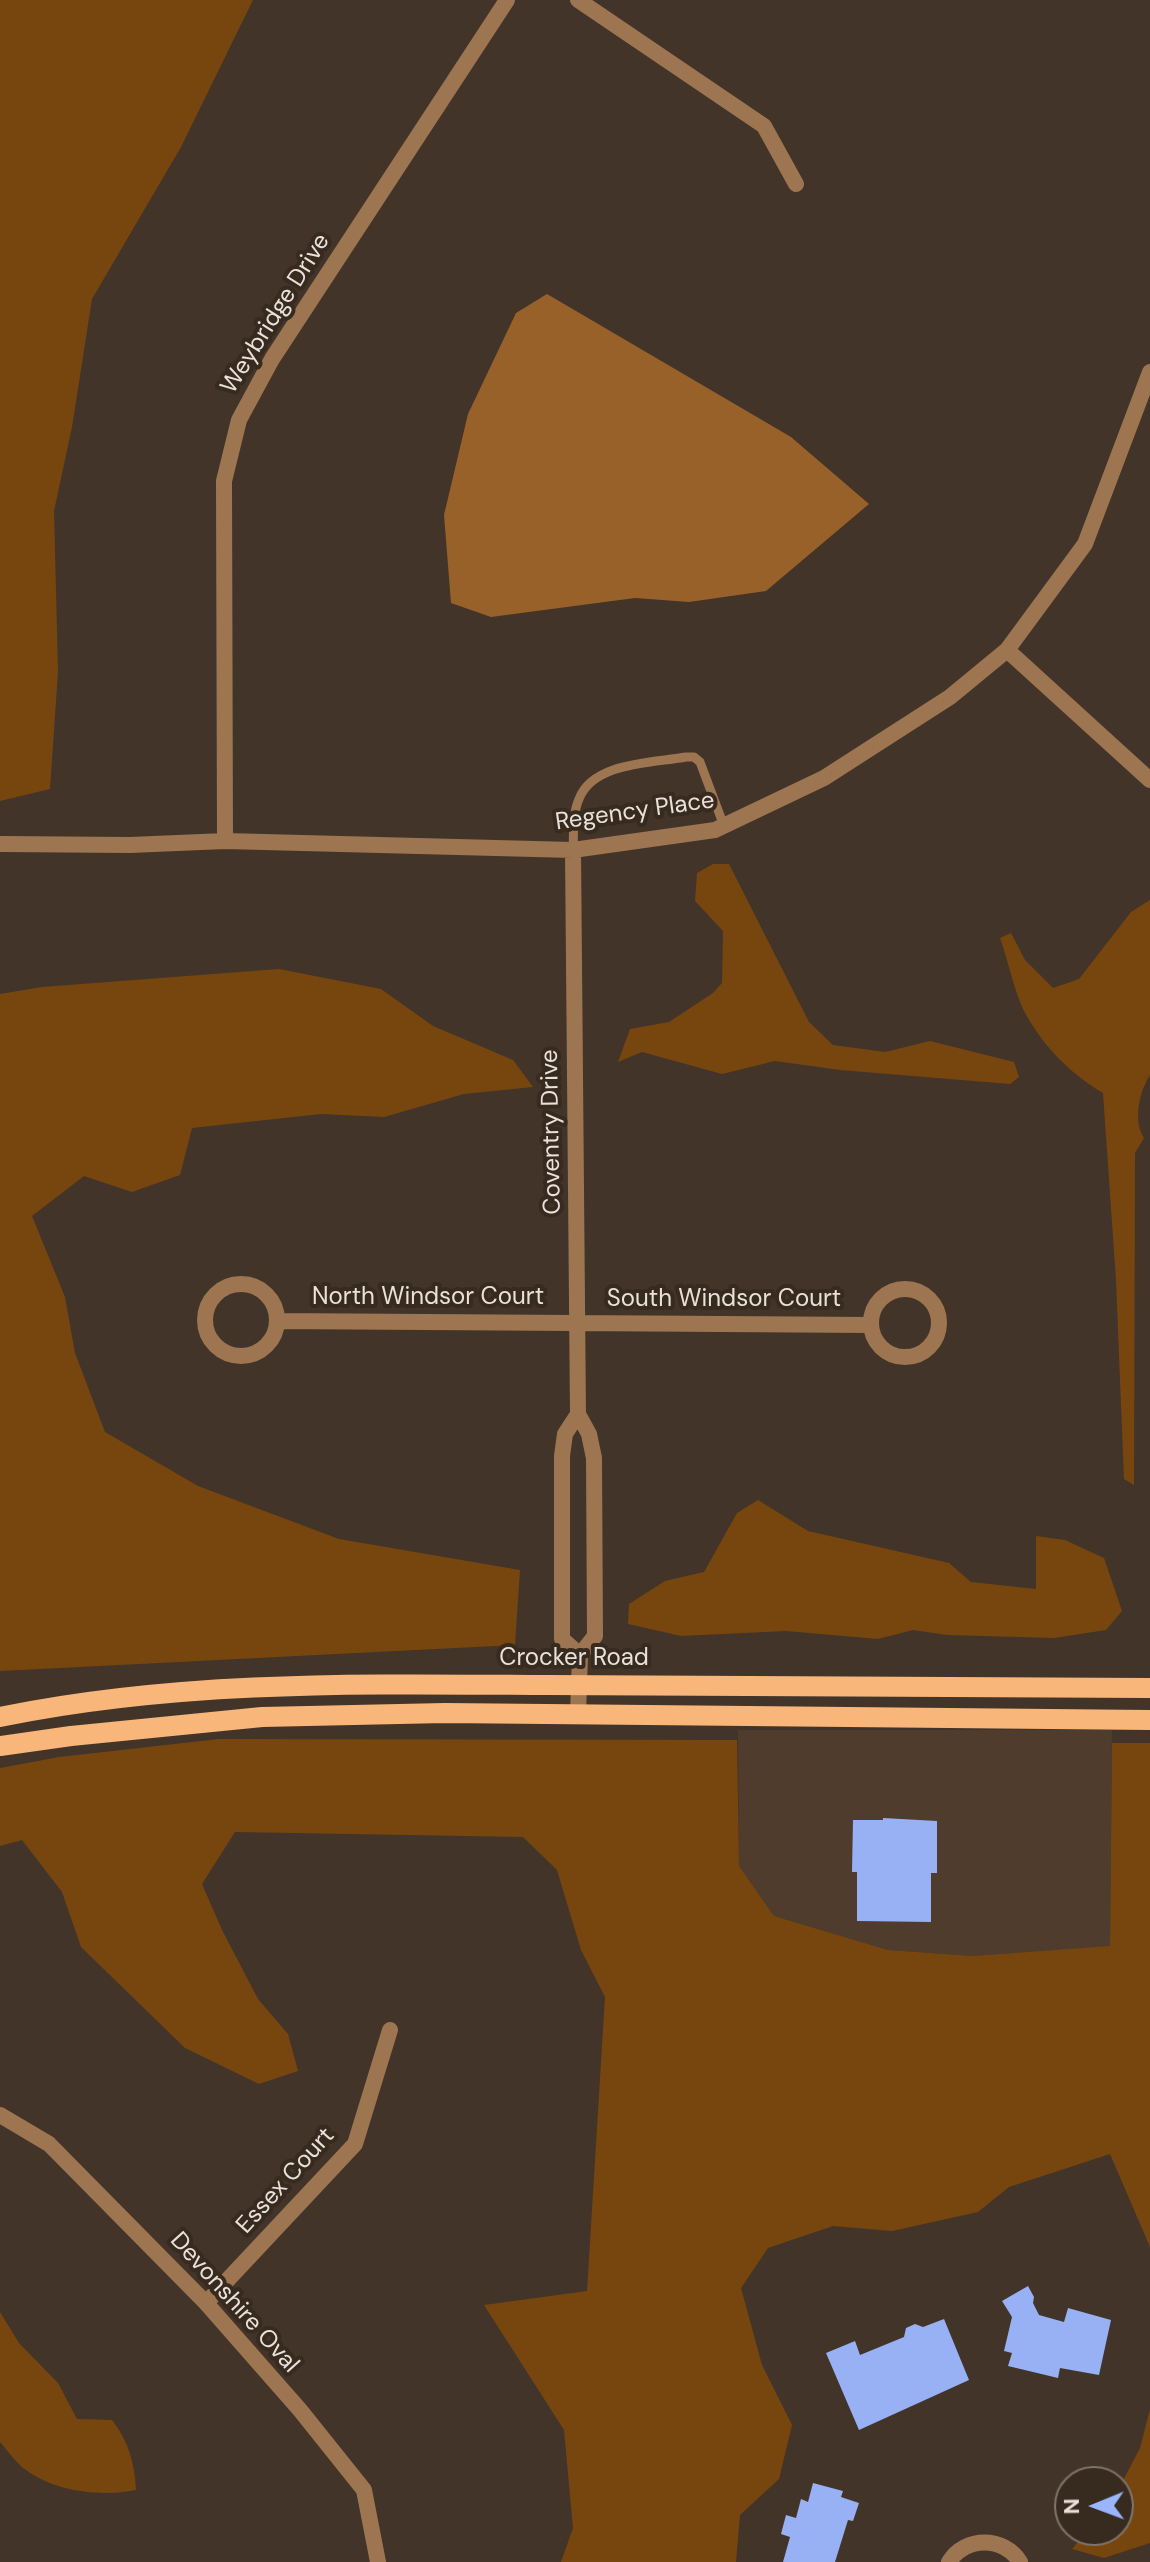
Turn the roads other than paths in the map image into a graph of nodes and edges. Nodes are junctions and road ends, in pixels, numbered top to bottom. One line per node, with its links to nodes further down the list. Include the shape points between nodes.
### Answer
1 (507, 0): 8 (street, Weybridge Drive, via 272,359 239,420 224,481)
2 (578, 0): 3 (street, via 764,126)
3 (796, 184)
4 (1150, 372): 5 (street, Regency Place, via 1085,544)
5 (1007, 650): 6 (street); 7 (street, Regency Place, via 950,697 824,778)
6 (1150, 780)
7 (724, 826): 10 (street, Regency Place); 10 (lane, via 700,762 686,757 600,775 579,797)
8 (225, 841): 9 (street, Regency Place); 10 (street, Regency Place)
9 (0, 844)
10 (573, 850): 12 (street, Coventry Drive)
11 (277, 1321): 11 (street, North Windsor Court, via 269,1297 239,1283 217,1291 204,1323 214,1345 236,1357 249,1356 270,1343); 12 (street, North Windsor Court)
12 (578, 1323): 13 (street, South Windsor Court); 14 (street, Coventry Drive)
13 (870, 1325): 13 (street, South Windsor Court, via 878,1345 907,1358 927,1349 939,1320 936,1308 919,1292 896,1290 877,1303)
14 (578, 1414): 15 (street, Coventry Drive, via 589,1434 594,1473 595,1636); 15 (street, Coventry Drive, via 565,1434 562,1456 562,1639)
15 (580, 1655): 16 (street, Coventry Drive)
16 (579, 1685): 17 (main road, Crocker Road); 18 (street, Coventry Drive); 19 (main road, Crocker Road, via 209,1689)
17 (1150, 1688)
18 (578, 1715): 20 (main road); 21 (main road, via 262,1717)
19 (0, 1717)
20 (1150, 1720)
21 (0, 1746)
22 (390, 2030): 24 (street, Essex Court, via 355,2144)
23 (0, 2115): 24 (street, Devonshire Oval, via 49,2144)
24 (206, 2303): 25 (street, Devonshire Oval, via 364,2490)
25 (378, 2562)
26 (949, 2562): 27 (street, via 963,2547 991,2543 1005,2547)
27 (1020, 2562)

